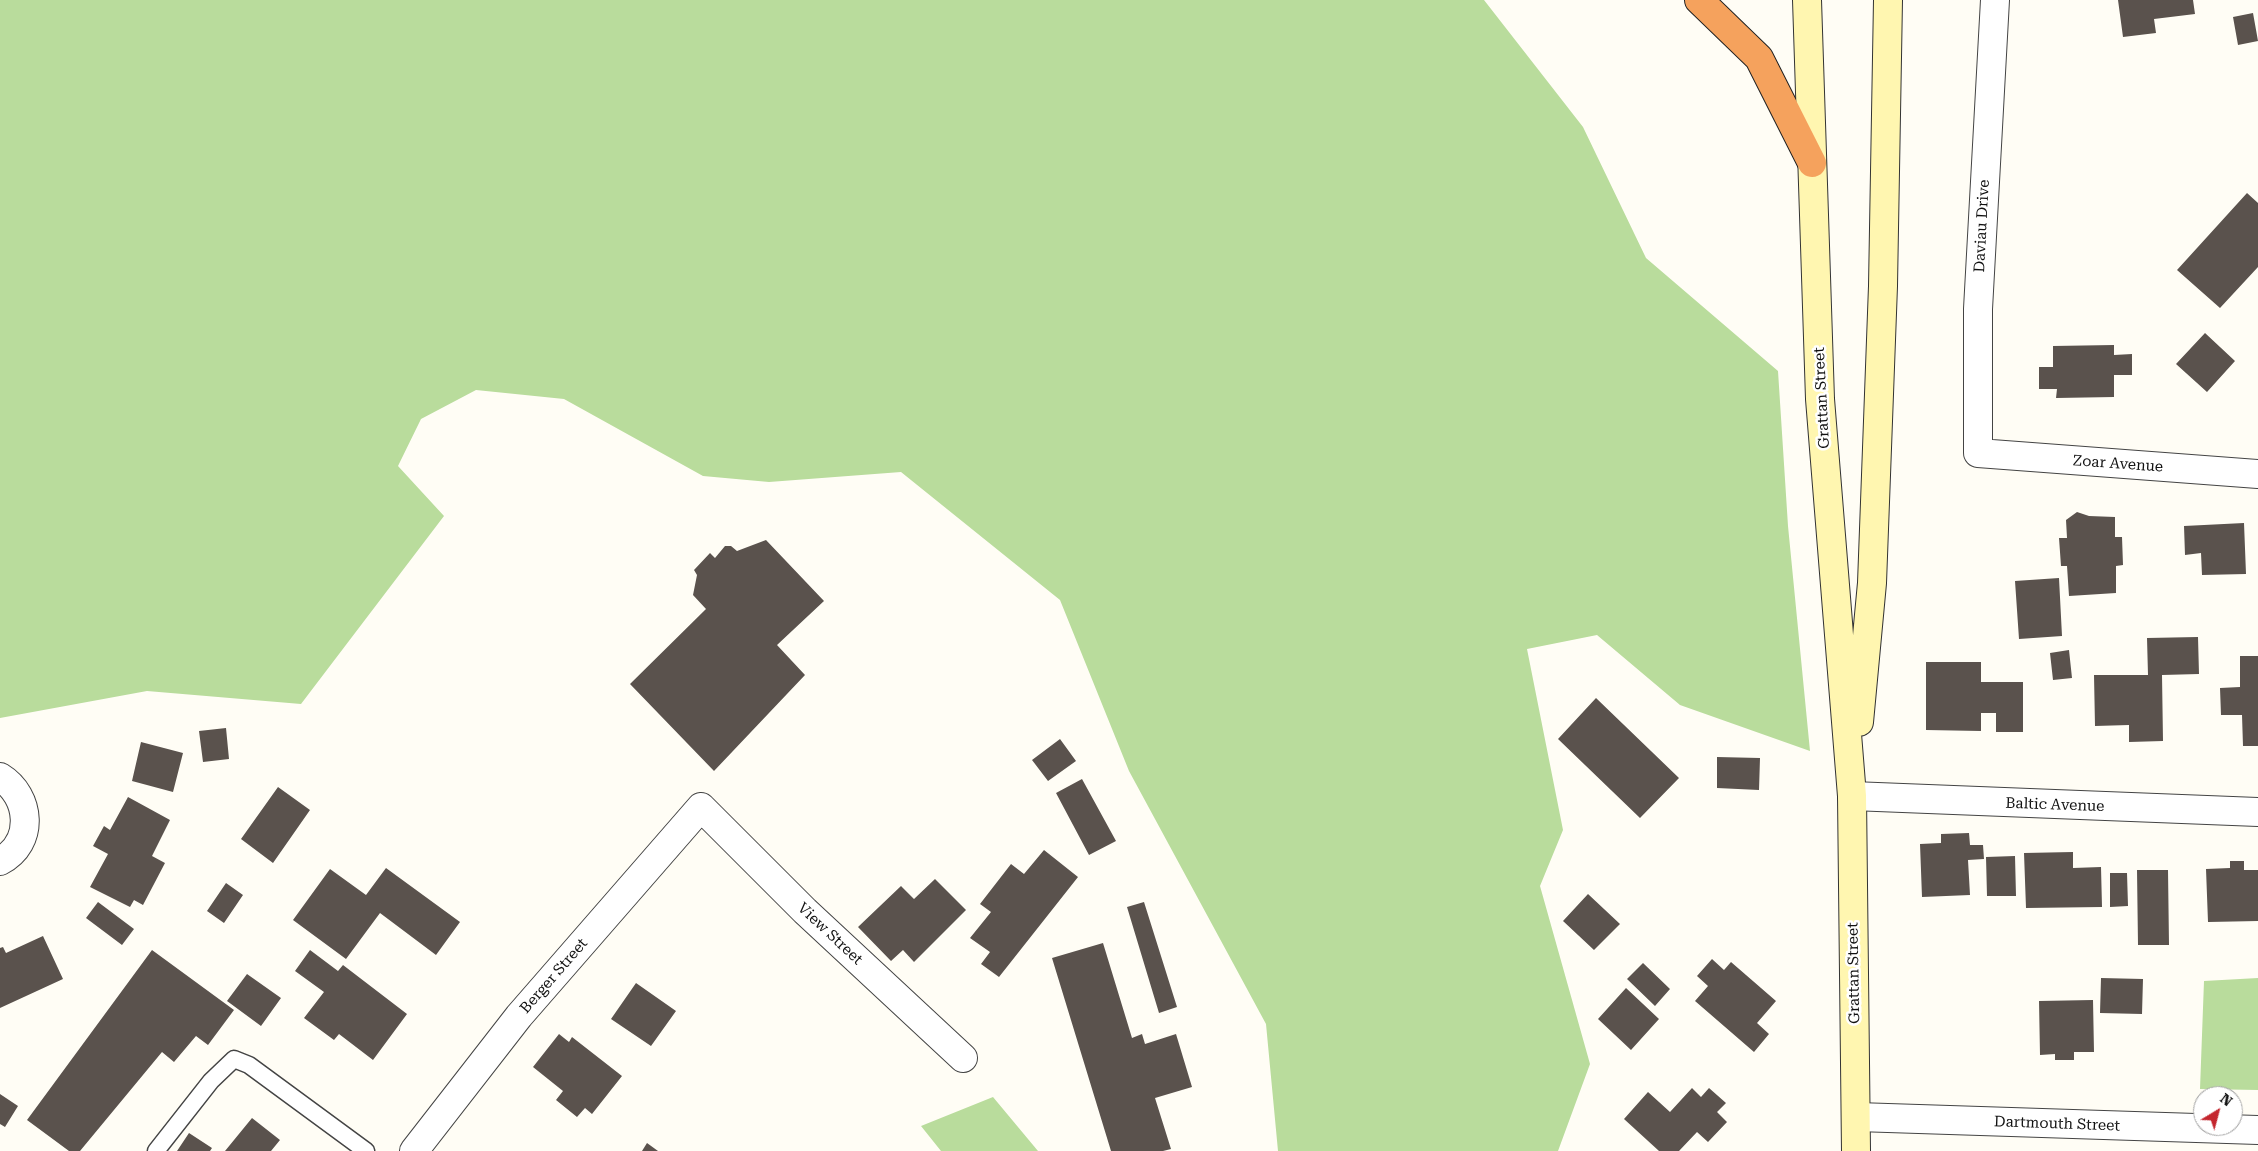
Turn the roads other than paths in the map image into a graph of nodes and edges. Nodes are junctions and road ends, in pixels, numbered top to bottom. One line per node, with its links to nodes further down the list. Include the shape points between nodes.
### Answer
1 (1699, 0): 5 (highway, via 1758,58)
2 (1807, 0): 5 (main road, Grattan Street)
3 (1888, 0): 9 (main road, Grattan Street, via 1883,286 1872,583)
4 (1995, 0): 6 (street, Daviau Drive, via 1978,309)
5 (1812, 162): 9 (main road, Grattan Street, via 1820,399)
6 (1978, 453): 7 (street, Zoar Avenue)
7 (2258, 474)
8 (0, 777): 12 (street, via 14,788 26,818 24,833 17,847)
9 (1852, 796): 11 (street, Baltic Avenue); 14 (main road, Grattan Street)
10 (701, 807): 13 (street, View Street, via 805,911); 18 (street, Berger Street, via 519,1016)
11 (2258, 812)
12 (0, 861)
13 (963, 1058)
14 (1857, 1117): 15 (street, Dartmouth Street); 19 (main road, Grattan Street)
15 (2258, 1130)
16 (156, 1151): 17 (lane, via 211,1081 234,1059 249,1065)
17 (366, 1151)
18 (414, 1151)
19 (1856, 1151)

